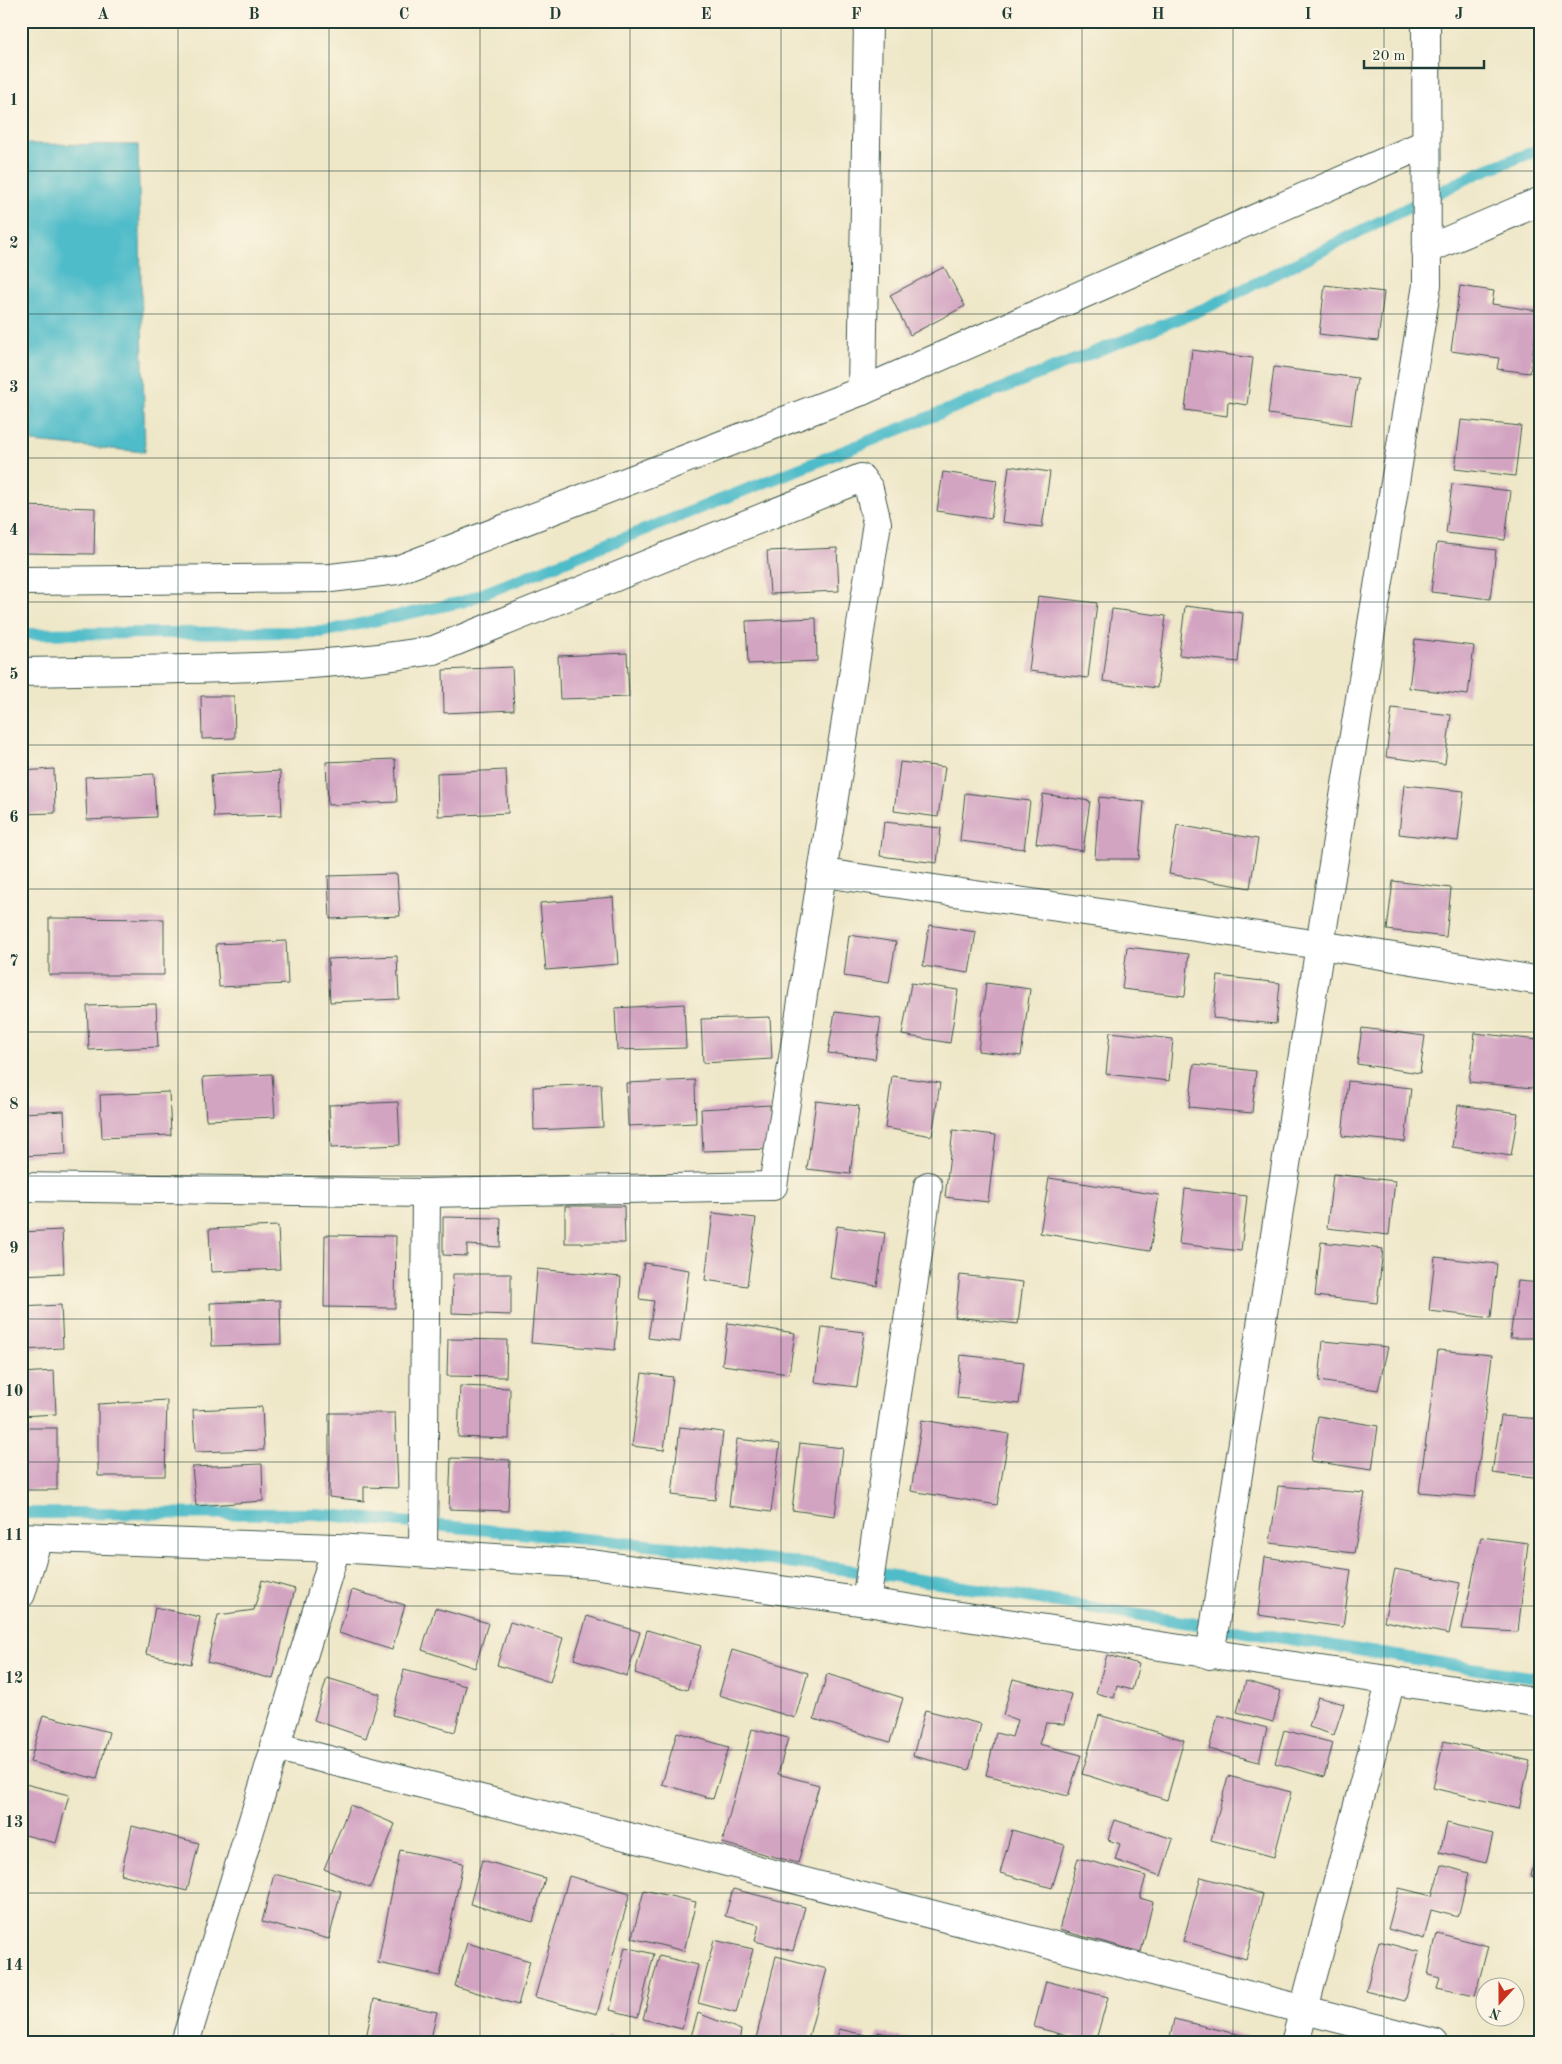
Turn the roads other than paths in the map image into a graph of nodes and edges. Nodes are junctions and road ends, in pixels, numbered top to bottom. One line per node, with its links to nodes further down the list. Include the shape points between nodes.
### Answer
1 (868, 21): 6 (street)
2 (1426, 21): 3 (street)
3 (1425, 144): 5 (street); 6 (street)
4 (1541, 201): 5 (street)
5 (1426, 250): 10 (street, via 1427,285)
6 (862, 391): 7 (street, via 397,570 331,578)
7 (21, 581)
8 (21, 672): 9 (street, via 292,665 378,659 434,650 861,478 869,489 877,523)
9 (824, 873): 10 (street); 14 (street, via 774,1186)
10 (1320, 945): 11 (street); 20 (street)
11 (1541, 981)
12 (928, 1186): 19 (street)
13 (21, 1187): 14 (street)
14 (426, 1193): 15 (street)
15 (423, 1531): 17 (street); 19 (street, via 592,1564)
16 (30, 1537): 17 (street); 18 (street)
17 (336, 1548): 23 (street)
18 (21, 1594)
19 (866, 1602): 20 (street)
20 (1210, 1654): 21 (street)
21 (1391, 1680): 22 (street); 24 (street)
22 (1541, 1703)
23 (274, 1746): 24 (street); 25 (street)
24 (1304, 2008): 26 (street); 27 (street)
25 (185, 2043)
26 (1295, 2043)
27 (1434, 2043)

